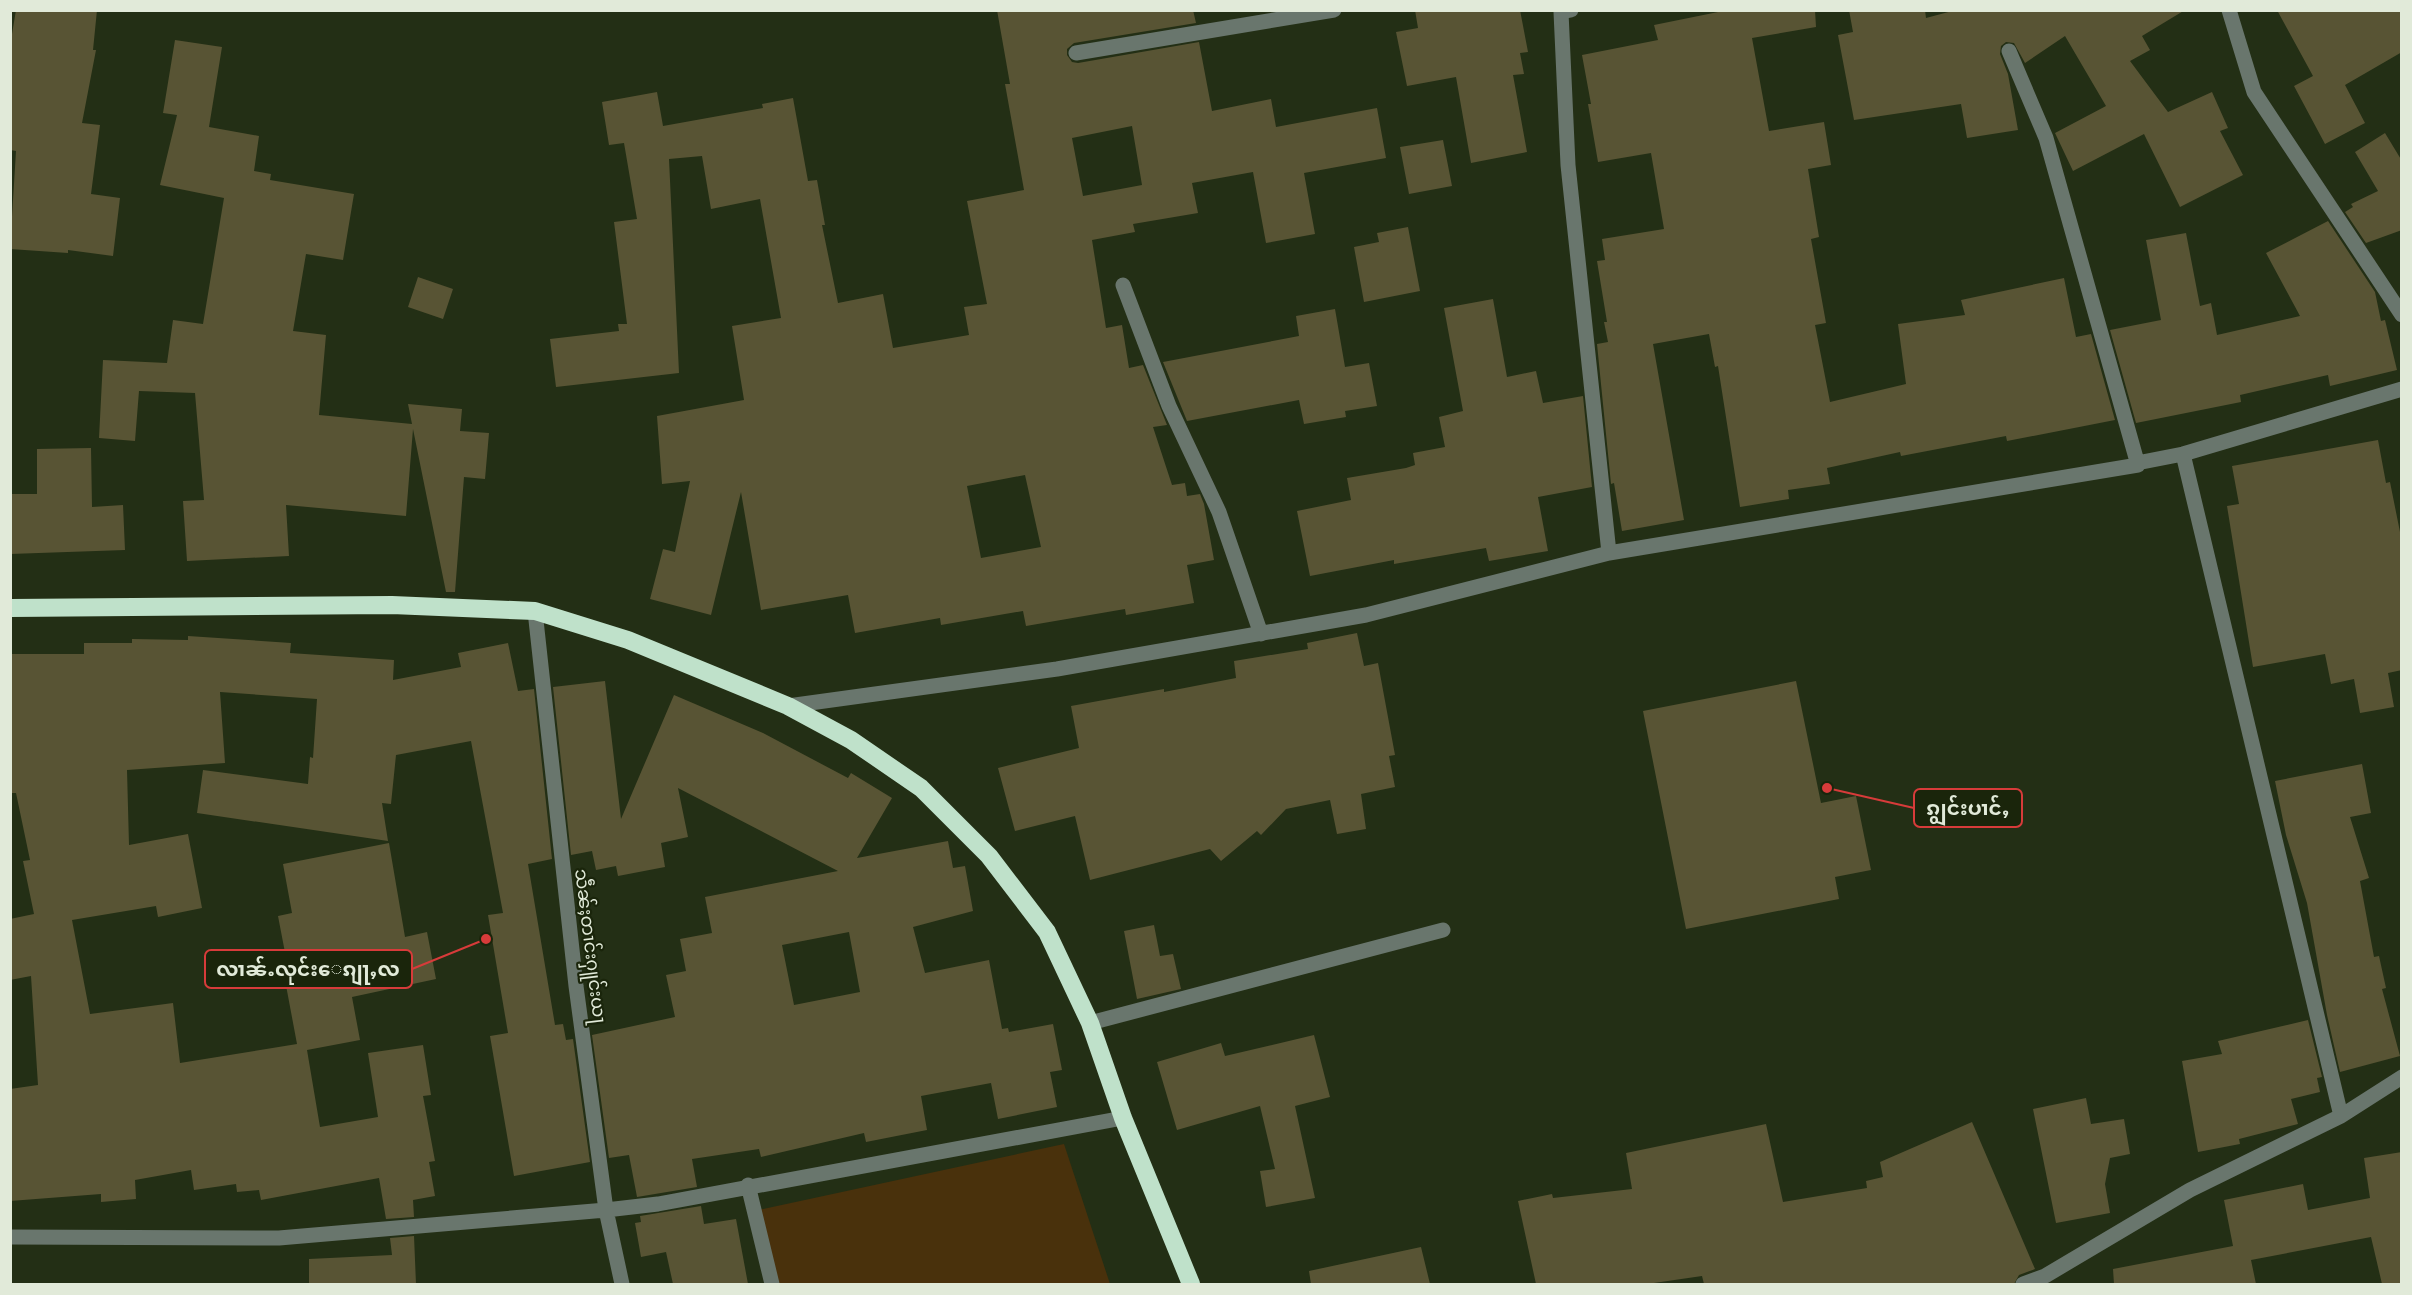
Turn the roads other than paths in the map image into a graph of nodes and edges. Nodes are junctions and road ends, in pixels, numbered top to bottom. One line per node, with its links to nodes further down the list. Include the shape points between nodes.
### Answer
1 (1334, 10): 5 (street)
2 (2229, 10): 7 (street, via 2254,92)
3 (1564, 11): 11 (street, via 1569,165)
4 (2009, 51): 10 (street, via 2046,138)
5 (1076, 53)
6 (1123, 285): 14 (street, via 1168,406 1219,512)
7 (2402, 315)
8 (2402, 389): 9 (street)
9 (2183, 454): 10 (street); 19 (street)
10 (2138, 465): 11 (street)
11 (1609, 553): 14 (street, via 1366,615)
12 (10, 608): 13 (highway, via 392,605)
13 (535, 611): 15 (highway, via 628,640); 22 (street, သဵၼ်ႈတၢင်းႁူင်းယႃ, via 563,878)
14 (1261, 633): 15 (street, via 1057,669)
15 (788, 706): 17 (highway, via 851,740 921,788 988,856 1047,932)
16 (1443, 930): 17 (street)
17 (1090, 1023): 20 (highway)
18 (2402, 1077): 19 (street)
19 (2341, 1116): 24 (street, via 2190,1190)
20 (1123, 1118): 21 (street); 27 (highway)
21 (748, 1185): 22 (street); 26 (street)
22 (606, 1210): 23 (street, via 279,1238); 25 (street, သဵၼ်ႈတၢင်းႁူင်းယႃ)
23 (10, 1237)
24 (2045, 1280): 28 (street)
25 (622, 1284)
26 (772, 1284)
27 (1191, 1284)
28 (2023, 1284)

